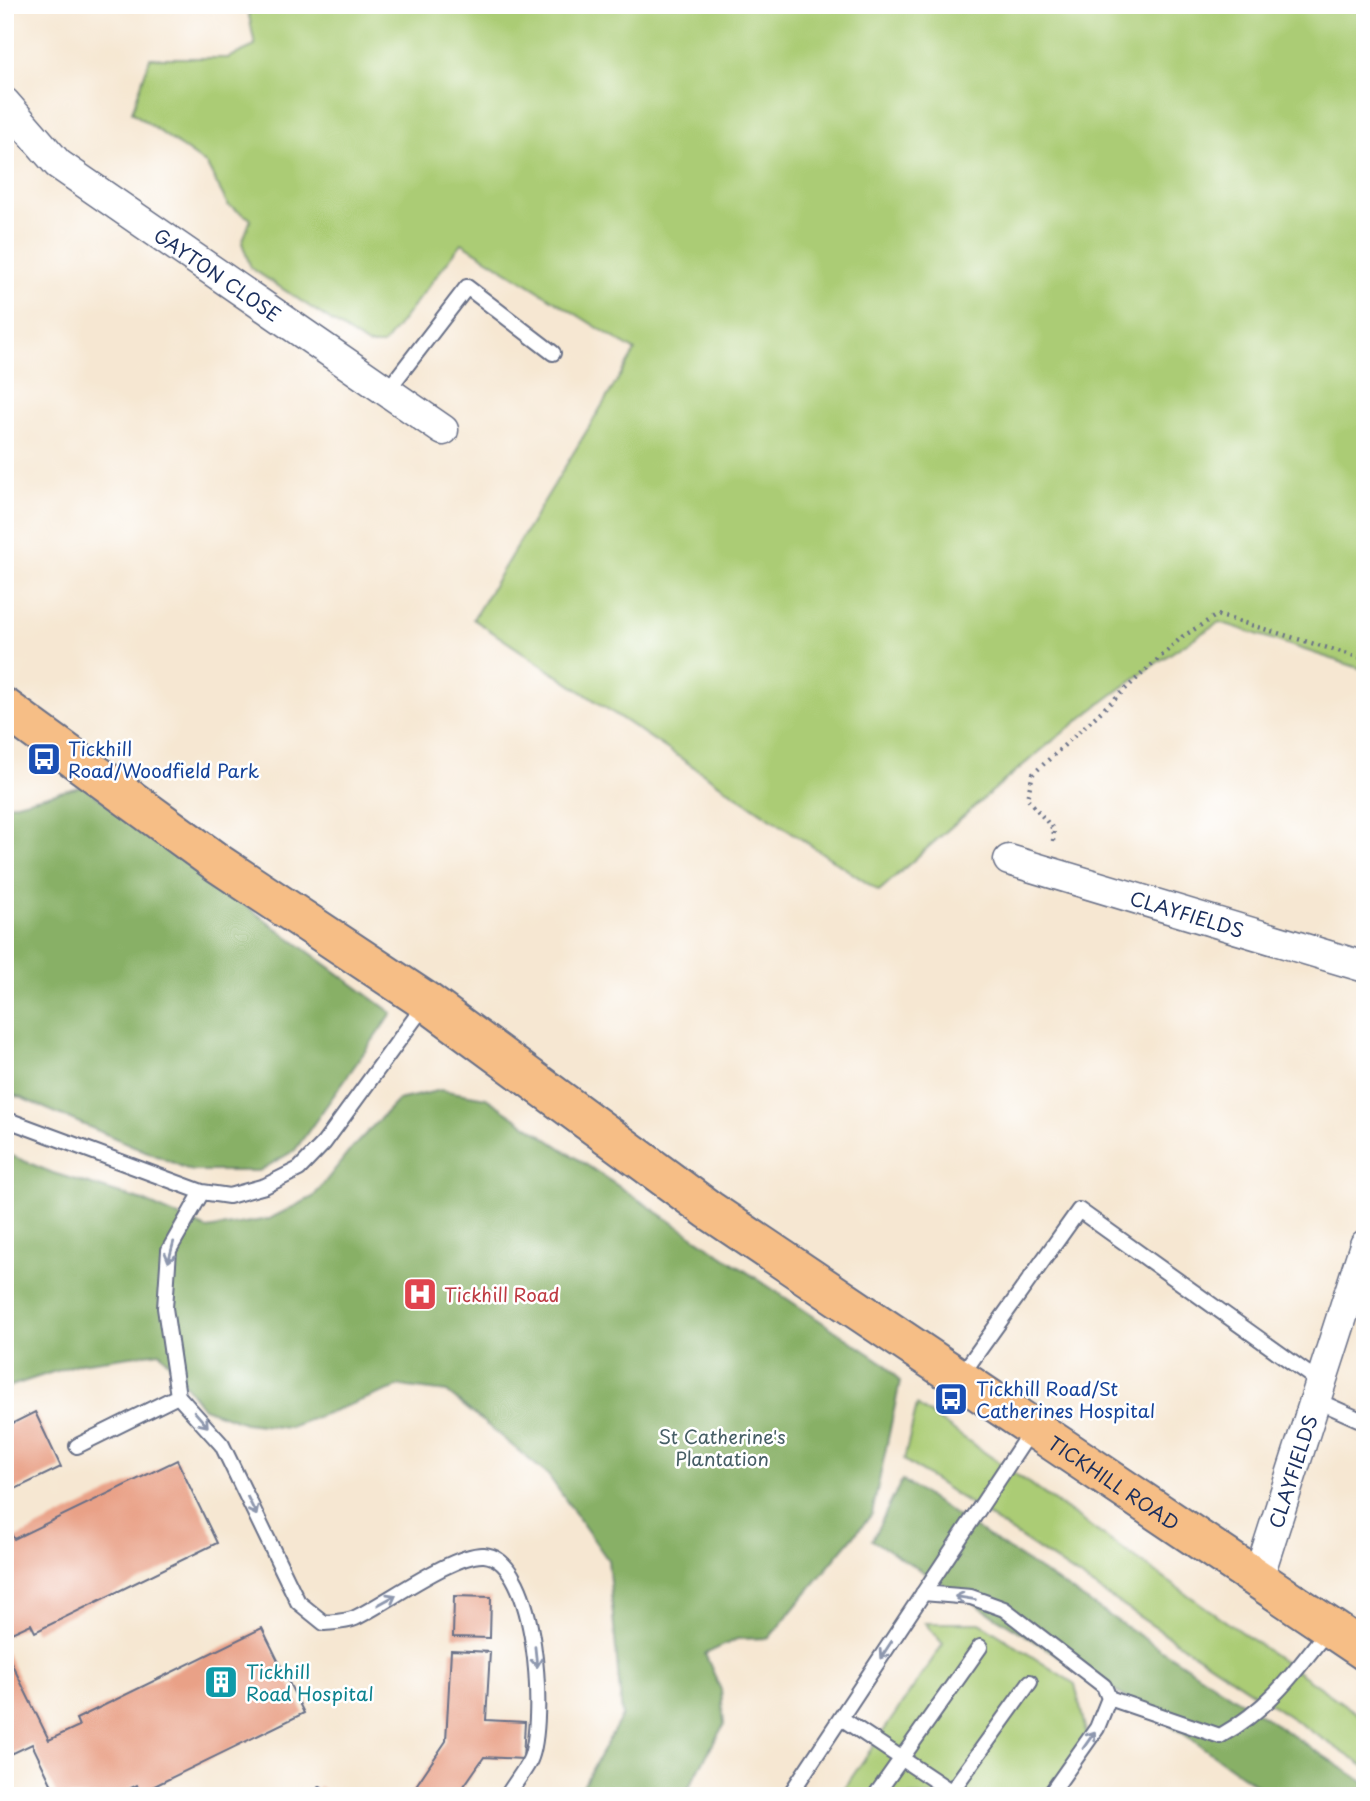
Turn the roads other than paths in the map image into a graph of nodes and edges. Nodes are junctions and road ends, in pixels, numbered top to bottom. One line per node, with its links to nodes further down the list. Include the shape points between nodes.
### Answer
1 (5, 103): 3 (street, GAYTON CLOSE, via 58,163)
2 (553, 353): 3 (lane, via 467,288)
3 (387, 391): 4 (street, GAYTON CLOSE)
4 (443, 430)
5 (5, 708): 8 (main road, TICKHILL ROAD, via 219,864)
6 (1009, 860): 7 (street, CLAYFIELDS)
7 (1365, 967)
8 (427, 1002): 10 (lane, via 324,1143 299,1169 265,1186 229,1196); 12 (main road, TICKHILL ROAD, via 709,1210)
9 (5, 1119): 10 (lane)
10 (202, 1192): 14 (lane, one-way to 14, via 169,1250 164,1308)
11 (1365, 1245): 13 (street, CLAYFIELDS)
12 (960, 1378): 13 (lane, via 1079,1210); 16 (main road, TICKHILL ROAD)
13 (1318, 1392): 15 (lane); 18 (street, CLAYFIELDS)
14 (178, 1396): 17 (lane); 28 (lane, one-way to 28, via 222,1445 298,1602 324,1623 353,1619 472,1558 485,1555 511,1576 535,1647 539,1698 530,1760)
15 (1365, 1422)
16 (1033, 1428): 18 (main road, TICKHILL ROAD); 19 (lane)
17 (77, 1447)
18 (1258, 1578): 20 (main road, TICKHILL ROAD)
19 (923, 1593): 24 (lane, one-way to 19, via 1104,1686 1080,1664 1004,1609 971,1597); 25 (lane, one-way to 25)
20 (1330, 1627): 22 (main road, TICKHILL ROAD); 24 (lane, via 1279,1693 1250,1720 1220,1736)
21 (980, 1647): 26 (lane)
22 (1365, 1651)
23 (1030, 1682): 27 (lane)
24 (1109, 1698): 31 (lane, one-way to 24, via 1097,1728)
25 (841, 1717): 26 (lane); 29 (lane)
26 (901, 1758): 27 (lane); 30 (lane)
27 (952, 1794)
28 (506, 1796)
29 (789, 1796)
30 (875, 1796)
31 (1049, 1796)

